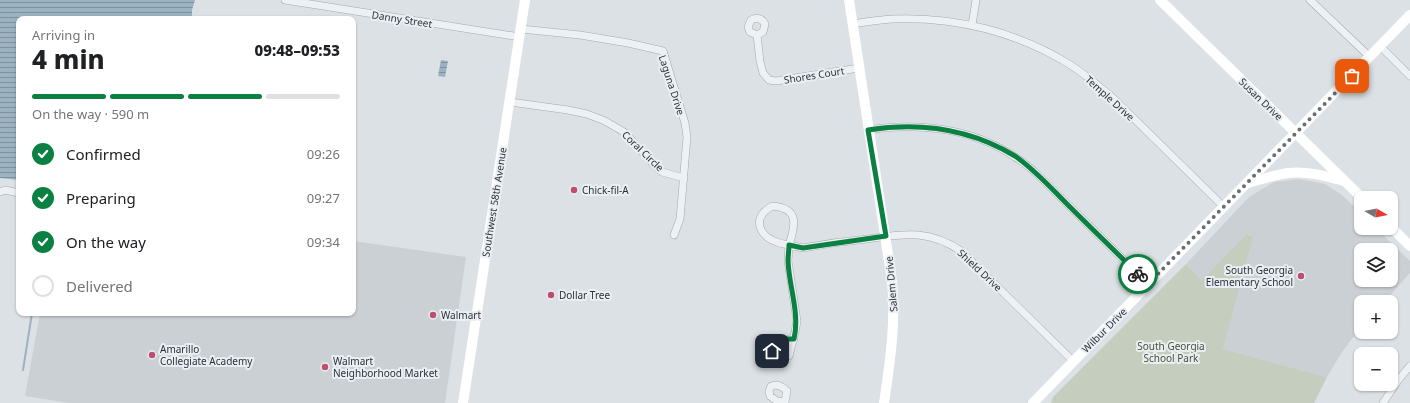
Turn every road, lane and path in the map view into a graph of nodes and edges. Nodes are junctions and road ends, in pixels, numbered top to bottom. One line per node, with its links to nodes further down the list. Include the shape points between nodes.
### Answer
1 (285, 0): 10 (street, Danny Street)
2 (526, 0): 10 (street, Southwest 58th Avenue)
3 (848, 0): 8 (street, Salem Drive)
4 (976, 0): 9 (street)
5 (1160, 0): 18 (street, Susan Drive)
6 (1310, 0): 13 (street)
7 (1410, 15): 12 (street, Wilbur Drive)
8 (852, 24): 9 (street, Temple Drive, via 915,19); 14 (street, Salem Drive)
9 (972, 25): 25 (street, Temple Drive, via 1042,49 1092,80)
10 (520, 33): 16 (street, Southwest 58th Avenue); 19 (street, Laguna Drive, via 580,35 664,51 685,123 687,138)
11 (757, 35): 14 (street, Shores Court, via 763,73 769,80)
12 (1380, 46): 13 (street, Wilbur Drive); 15 (street)
13 (1370, 57): 18 (street, Wilbur Drive)
14 (859, 68): 17 (street, Salem Drive)
15 (1410, 76)
16 (510, 102): 19 (street, Coral Circle, via 568,110 605,120 624,132 662,172); 35 (street, Southwest 58th Avenue)
17 (868, 130): 28 (street, Salem Drive); 31 (street, via 907,126 953,131 974,137 1016,157 1035,172)
18 (1296, 132): 20 (street, Susan Drive); 21 (street, Wilbur Drive)
19 (684, 178): 27 (street, Laguna Drive, via 680,219)
20 (1346, 182): 21 (street, via 1326,176 1288,173); 22 (street, Susan Drive)
21 (1248, 183): 25 (street, Wilbur Drive)
22 (1355, 191)
23 (0, 192): 24 (street, via 5,190)
24 (16, 192)
25 (1224, 207): 31 (street, Wilbur Drive)
26 (1398, 234): 30 (street)
27 (674, 236)
28 (886, 236): 29 (street, Shield Drive, via 803,248); 33 (street, Shield Drive, via 912,234 952,244); 36 (street, Salem Drive, via 894,307 891,359)
29 (789, 245): 29 (street, via 795,223 790,212 782,207 772,206 760,219 760,228 763,234 776,242); 32 (street, via 788,261 797,321)
30 (1410, 246)
31 (1148, 284): 33 (street, Wilbur Drive)
32 (794, 339)
33 (1073, 361): 37 (street, Wilbur Drive)
34 (1410, 366): 38 (street)
35 (463, 403)
36 (884, 403)
37 (1033, 403)
38 (1383, 403)

